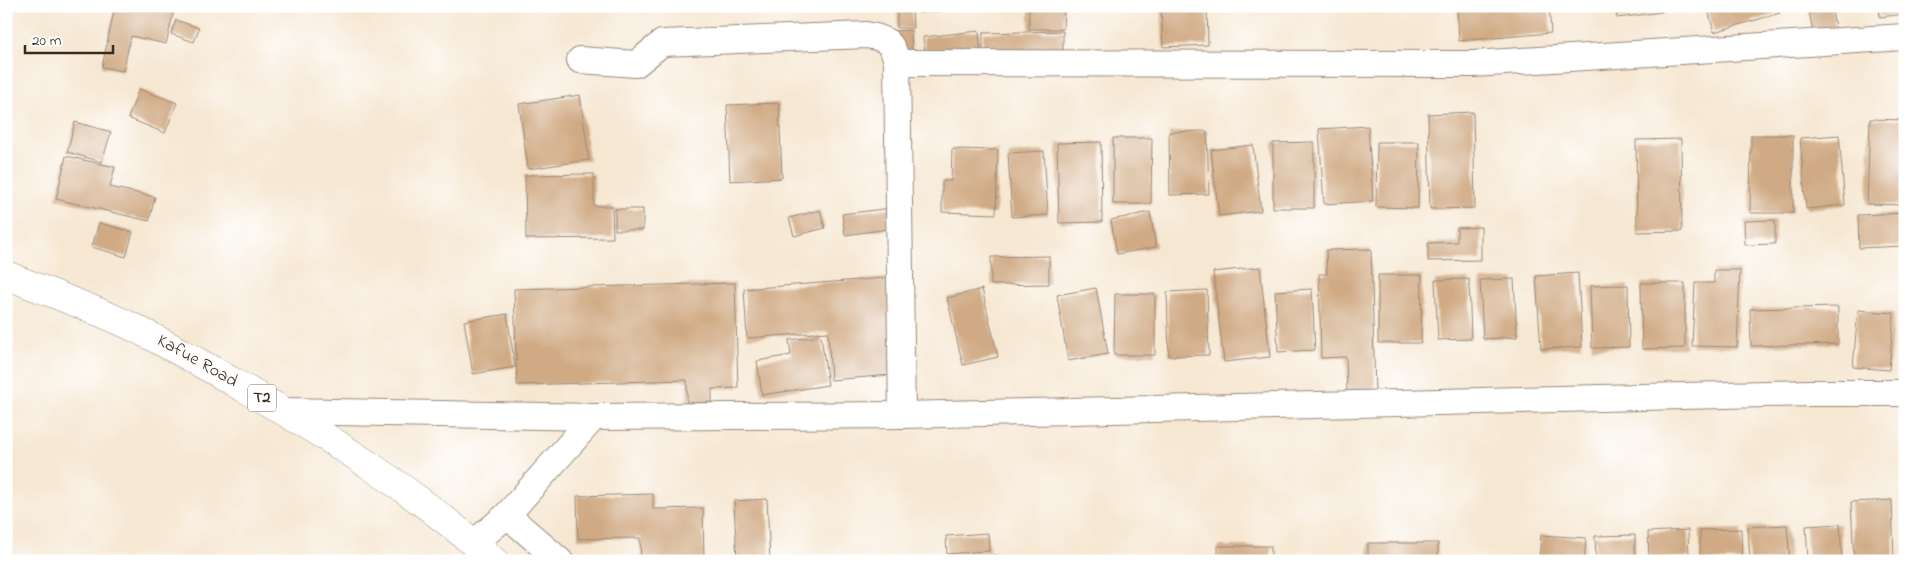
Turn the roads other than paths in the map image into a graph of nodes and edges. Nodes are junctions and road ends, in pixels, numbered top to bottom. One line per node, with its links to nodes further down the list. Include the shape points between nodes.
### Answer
1 (1905, 37): 3 (street, via 1473,64)
2 (580, 60): 3 (street, via 636,64 662,43 866,35 888,42)
3 (897, 63): 7 (street)
4 (6, 275): 6 (highway, Kafue Road / T2, via 124,323)
5 (1905, 393): 7 (street)
6 (285, 411): 8 (street); 10 (highway, Kafue Road / T2, via 356,456)
7 (902, 415): 8 (street)
8 (594, 418): 9 (street)
9 (507, 516): 10 (street); 12 (street)
10 (474, 543): 11 (highway, Kafue Road / T2)
11 (494, 561)
12 (560, 561)

